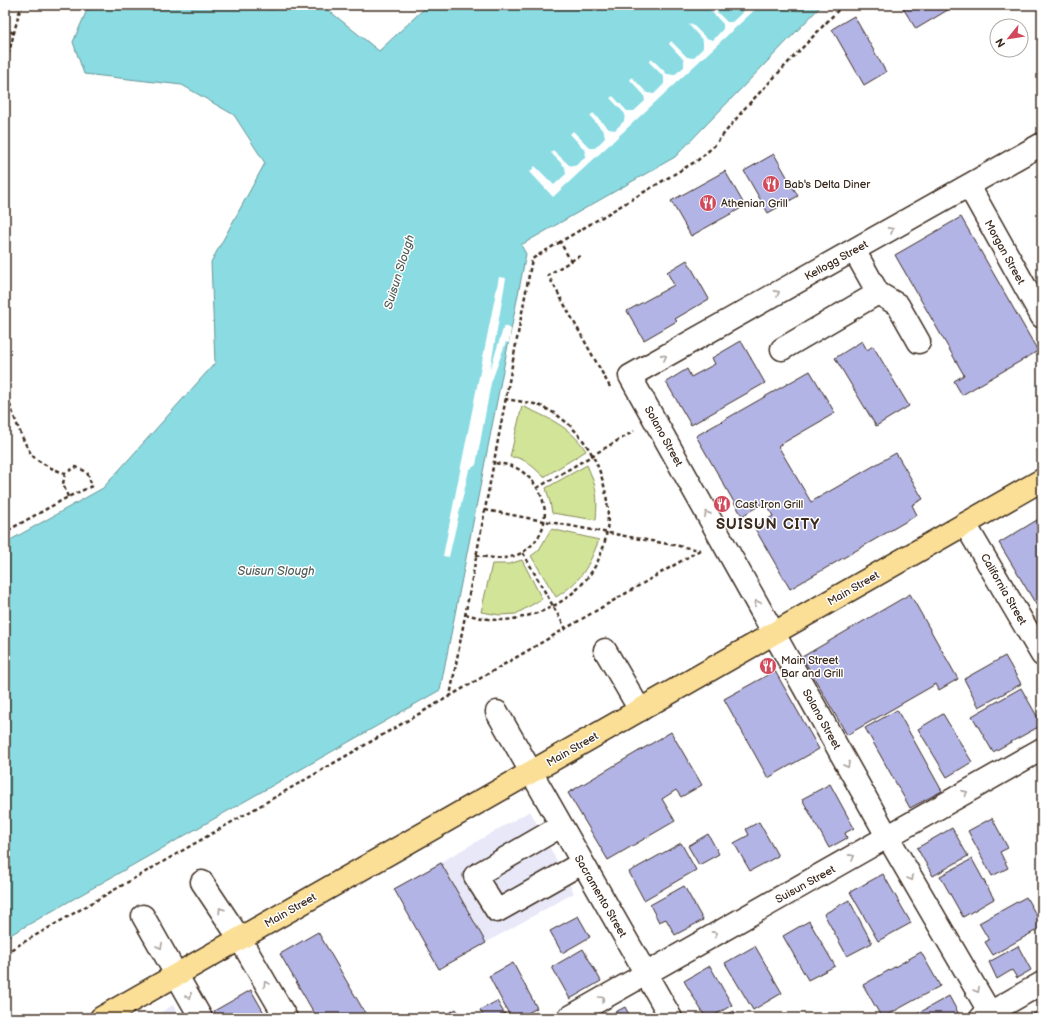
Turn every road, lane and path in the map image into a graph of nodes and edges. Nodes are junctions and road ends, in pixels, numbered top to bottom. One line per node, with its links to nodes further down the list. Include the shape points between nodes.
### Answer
1 (23, 5): 4 (path)
2 (843, 5): 8 (path, via 746,108 714,146 698,160)
3 (5, 27): 4 (path)
4 (14, 34): 5 (path)
5 (5, 68)
6 (1042, 144): 7 (street, Kellogg Street)
7 (969, 186): 10 (street, Kellogg Street, one-way to 7); 14 (street, Morgan Street)
8 (570, 237)
9 (560, 242): 19 (path, via 532,259)
10 (854, 250): 13 (street); 17 (street, Kellogg Street, one-way to 10)
11 (583, 254): 12 (path)
12 (571, 261)
13 (878, 293): 15 (street, via 898,305); 16 (street)
14 (1042, 317)
15 (919, 342)
16 (782, 348)
17 (630, 376): 37 (street, Solano Street, one-way to 17)
18 (5, 391): 23 (path, via 25,443 34,458)
19 (506, 399): 21 (path, via 538,405 561,418 580,436); 22 (path)
20 (634, 431): 21 (path)
21 (593, 455): 25 (path); 31 (path, via 604,483 608,513)
22 (494, 463): 25 (path, via 520,470); 27 (path)
23 (65, 473): 26 (path, via 63,484); 26 (path, via 76,467 87,472 92,486)
24 (1042, 480): 29 (main road, Main Street)
25 (537, 488): 28 (path, via 542,495)
26 (68, 497): 30 (path)
27 (485, 510): 28 (path); 33 (path)
28 (545, 521): 31 (path); 32 (path, via 533,544)
29 (965, 524): 37 (main road, Main Street); 39 (street, California Street)
30 (5, 532)
31 (607, 532): 34 (path, via 600,558 587,579); 36 (path, via 700,550)
32 (523, 553): 33 (path, via 509,558); 34 (path)
33 (476, 555): 35 (path)
34 (553, 607): 35 (path, via 528,616 502,620); 36 (path)
35 (465, 614): 40 (path)
36 (566, 629): 40 (path)
37 (774, 633): 41 (main road, Main Street); 46 (street, Solano Street, one-way to 46)
38 (606, 650): 41 (street)
39 (1042, 655)
40 (450, 696): 51 (path)
41 (640, 710): 44 (main road, Main Street)
42 (497, 712): 44 (street, Sacramento Street)
43 (1042, 749): 46 (street, Suisun Street, one-way to 43)
44 (531, 773): 45 (street, Sacramento Street); 50 (main road, Main Street)
45 (561, 826): 47 (street, Sacramento Street); 47 (street, via 475,876 497,911)
46 (888, 837): 52 (street, Suisun Street, one-way to 46); 55 (street, Solano Street, one-way to 55)
47 (582, 863): 52 (street, Sacramento Street)
48 (202, 882): 50 (street, one-way to 48)
49 (143, 916): 53 (street, one-way to 53)
50 (240, 939): 53 (main road, Main Street); 58 (street, one-way to 50)
51 (5, 953)
52 (645, 974): 59 (street, Suisun Street, one-way to 52); 60 (street, Sacramento Street)
53 (176, 975): 56 (main road, Main Street); 57 (street, one-way to 57)
54 (1042, 983): 55 (street)
55 (988, 1016)
56 (101, 1018)
57 (200, 1018)
58 (286, 1018)
59 (568, 1018)
60 (671, 1018)

